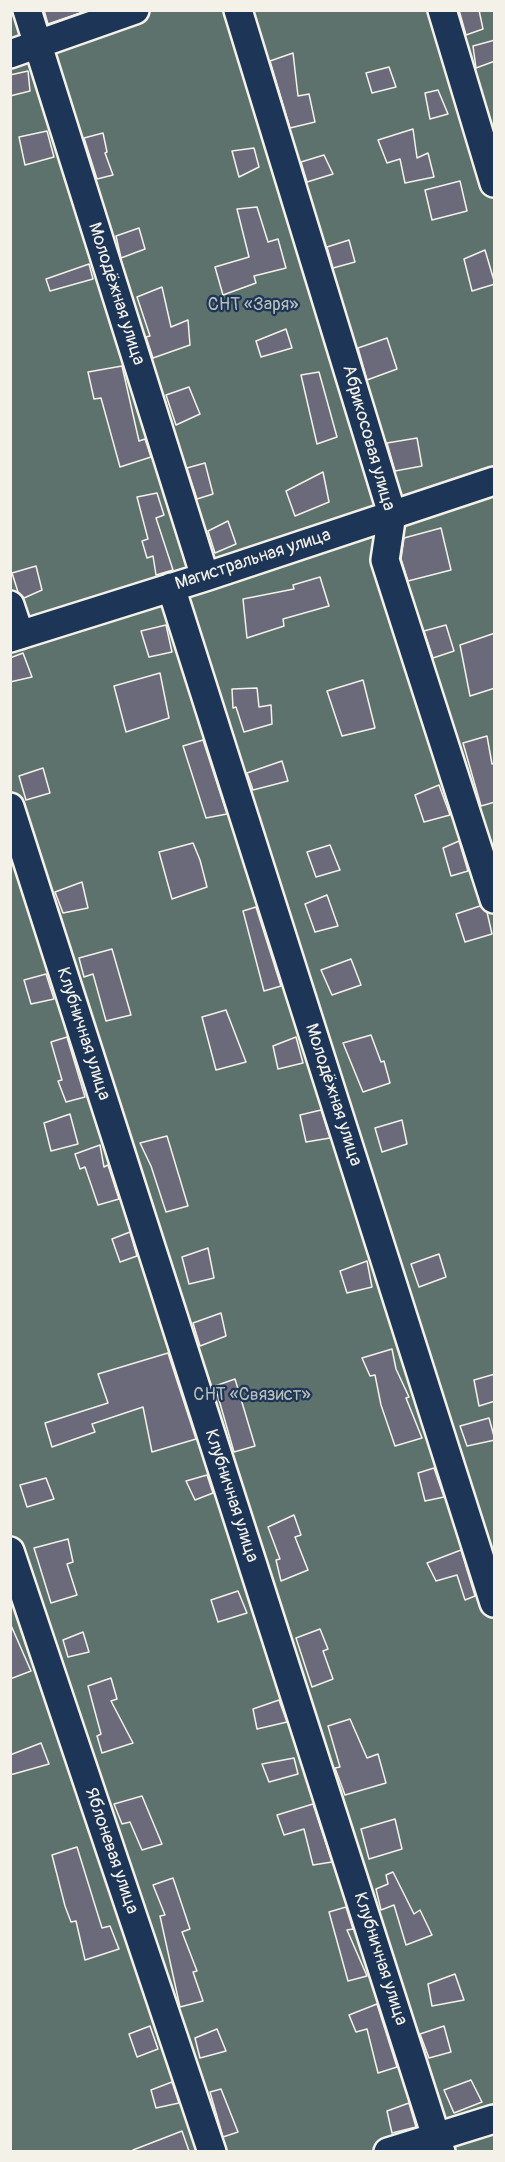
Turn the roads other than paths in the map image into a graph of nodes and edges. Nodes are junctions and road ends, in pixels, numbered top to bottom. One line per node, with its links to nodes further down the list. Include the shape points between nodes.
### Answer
1 (27, 10): 5 (street, Молодёжная улица)
2 (135, 10): 5 (street)
3 (238, 10): 9 (street, Абрикосовая улица)
4 (442, 10): 7 (street)
5 (37, 45): 6 (street); 10 (street, Молодёжная улица)
6 (10, 54)
7 (495, 183)
8 (495, 481): 9 (street, Магистральная улица)
9 (392, 514): 10 (street, Магистральная улица); 15 (street, Абрикосовая улица, via 385,560)
10 (205, 577): 11 (street, Магистральная улица)
11 (171, 587): 13 (street, Магистральная улица); 17 (street, Молодёжная улица)
12 (10, 605): 13 (street)
13 (15, 636)
14 (10, 807): 19 (street, Клубничная улица)
15 (495, 899)
16 (10, 1551): 20 (street, Яблоневая улица)
17 (495, 1603)
18 (495, 2119): 19 (street)
19 (439, 2144): 21 (street)
20 (212, 2151)
21 (388, 2151)

